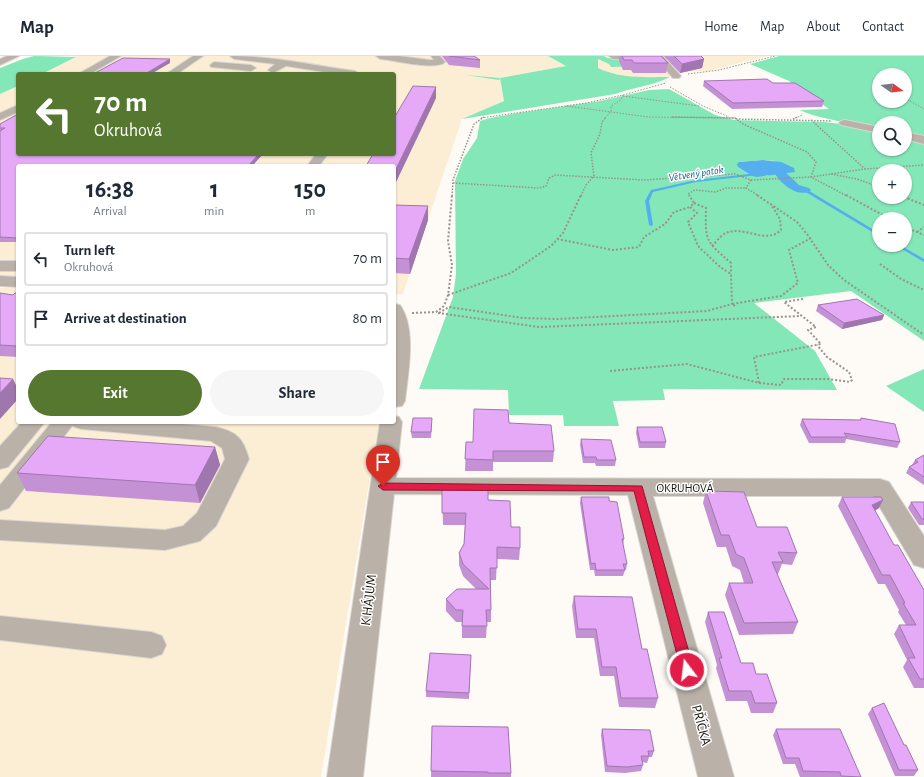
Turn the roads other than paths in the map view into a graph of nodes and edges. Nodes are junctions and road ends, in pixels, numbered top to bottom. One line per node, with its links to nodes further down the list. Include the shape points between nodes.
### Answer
1 (15, 56): 9 (street)
2 (117, 56): 12 (street)
3 (199, 56): 13 (street)
4 (234, 56): 10 (street)
5 (380, 56): 6 (street, via 430,63 441,62)
6 (435, 56)
7 (613, 56): 8 (street)
8 (658, 56): 16 (street)
9 (0, 62)
10 (284, 63): 14 (street); 15 (street)
11 (214, 65): 14 (street)
12 (87, 72)
13 (174, 72)
14 (273, 72)
15 (341, 72)
16 (676, 76)
17 (16, 109): 18 (street)
18 (0, 117)
19 (845, 123): 20 (street)
20 (872, 129)
21 (912, 137): 22 (street)
22 (924, 140)
23 (0, 266): 24 (street)
24 (16, 266)
25 (0, 281): 26 (street)
26 (16, 282)
27 (396, 311): 28 (street, via 400,352)
28 (396, 385)
29 (32, 424): 33 (street)
30 (62, 424): 36 (street)
31 (104, 424): 37 (street, via 216,434 233,444 237,459 207,518 191,534 165,540)
32 (391, 424): 34 (street, K HÁJŮM)
33 (0, 461)
34 (383, 486): 35 (street, OKRUHOVÁ); 41 (street, K HÁJŮM)
35 (638, 488): 38 (street, OKRUHOVÁ, via 880,488); 42 (street, PŘÍČKA)
36 (0, 502)
37 (0, 530)
38 (924, 558)
39 (0, 628): 40 (street)
40 (151, 645)
41 (345, 777)
42 (716, 777)

